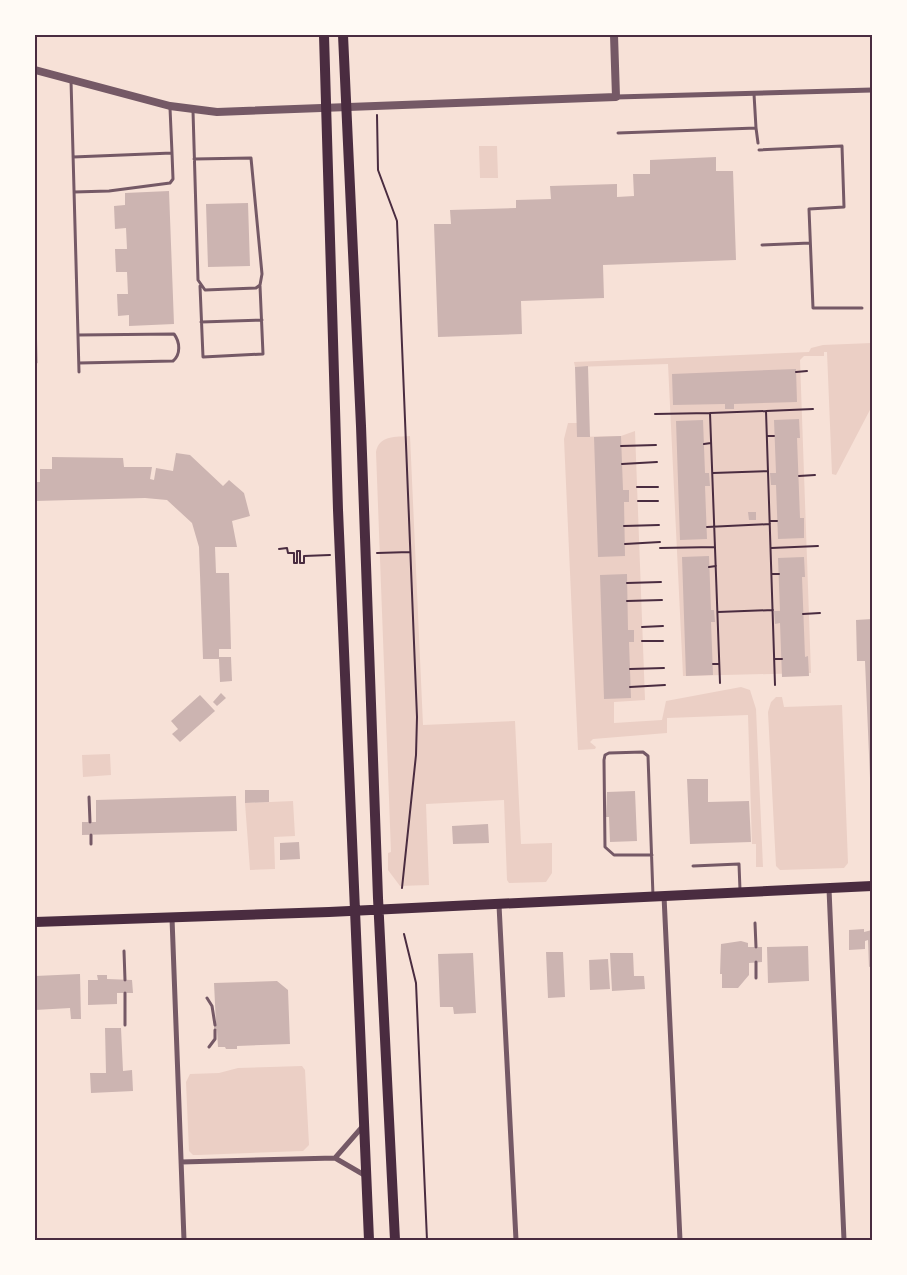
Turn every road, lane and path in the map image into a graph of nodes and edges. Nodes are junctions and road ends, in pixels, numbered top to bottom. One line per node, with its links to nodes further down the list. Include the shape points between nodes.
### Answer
1 (324, 35): 12 (main road)
2 (342, 35): 11 (main road)
3 (614, 35): 8 (street)
4 (35, 70): 5 (street)
5 (71, 80): 9 (street); 19 (lane)
6 (872, 90): 7 (street)
7 (754, 93): 8 (street); 14 (lane)
8 (616, 97): 10 (street)
9 (170, 106): 13 (street); 18 (lane)
10 (377, 107): 11 (street); 101 (path, via 378,170 397,221 417,717)
11 (345, 108): 12 (street); 107 (main road)
12 (326, 109): 13 (street, via 254,113); 108 (main road)
13 (193, 111): 20 (lane)
14 (756, 128): 15 (lane); 16 (lane)
15 (618, 133)
16 (758, 143)
17 (759, 150): 22 (lane, via 842,146 844,207 809,209)
18 (172, 153): 19 (lane); 21 (lane, via 173,179 170,183)
19 (73, 157): 21 (lane)
20 (194, 159): 24 (lane); 25 (lane, via 251,158 262,274)
21 (74, 192): 29 (lane)
22 (810, 243): 23 (lane); 26 (lane, via 813,308)
23 (762, 245)
24 (200, 283): 25 (lane, via 205,290 256,288); 28 (lane)
25 (260, 285): 27 (lane)
26 (862, 308)
27 (262, 320): 28 (lane); 28 (lane, via 263,354 203,358)
28 (201, 322)
29 (78, 335): 30 (lane); 30 (lane, via 174,334 179,348 178,357 173,361)
30 (79, 363): 32 (lane)
31 (807, 371): 33 (path)
32 (79, 372)
33 (796, 372)
34 (813, 409): 35 (path)
35 (766, 411): 36 (path); 38 (path)
36 (710, 413): 37 (path); 40 (path)
37 (655, 414)
38 (767, 436): 39 (path); 46 (path)
39 (774, 436)
40 (711, 443): 41 (path); 47 (path)
41 (704, 444)
42 (656, 445): 43 (path)
43 (622, 446)
44 (657, 462): 45 (path)
45 (622, 464)
46 (768, 471): 47 (path); 55 (path)
47 (712, 473): 59 (path)
48 (815, 475): 49 (path)
49 (799, 476)
50 (658, 486): 51 (path)
51 (637, 488)
52 (638, 501): 53 (path)
53 (658, 501)
54 (777, 521): 55 (path)
55 (770, 523): 59 (path); 65 (path)
56 (659, 525): 57 (path)
57 (624, 526)
58 (707, 527): 59 (path)
59 (714, 527): 63 (path)
60 (660, 542): 61 (path)
61 (625, 544)
62 (818, 546): 65 (path)
63 (715, 547): 64 (path); 68 (path)
64 (660, 548)
65 (771, 548): 70 (path)
66 (279, 549): 67 (path, via 288,548 288,553 294,553 294,563 297,562 297,551 300,551 300,564 304,563)
67 (305, 556)
68 (716, 566): 69 (path); 77 (path)
69 (709, 567)
70 (772, 574): 71 (path); 76 (path)
71 (779, 574)
72 (661, 582): 73 (path)
73 (627, 583)
74 (662, 600): 75 (path)
75 (627, 601)
76 (773, 610): 77 (path); 84 (path)
77 (717, 612): 87 (path)
78 (820, 613): 79 (path)
79 (803, 614)
80 (663, 626): 81 (path)
81 (642, 627)
82 (663, 641): 83 (path)
83 (642, 642)
84 (774, 659): 85 (path); 92 (path)
85 (782, 659)
86 (713, 664): 87 (path)
87 (719, 664): 90 (path)
88 (664, 668): 89 (path)
89 (630, 669)
90 (720, 683)
91 (665, 685): 93 (path)
92 (775, 685)
93 (630, 687)
94 (89, 797): 95 (lane)
95 (90, 822)
96 (91, 835): 97 (lane)
97 (91, 844)
98 (652, 855): 98 (lane, via 648,756 642,752 609,753 604,760 605,846 614,855); 104 (lane)
99 (693, 866): 103 (lane, via 739,864)
100 (872, 886): 102 (main road)
101 (402, 888)
102 (830, 889): 103 (main road); 134 (street)
103 (740, 892): 105 (main road)
104 (654, 896): 105 (main road); 106 (main road)
105 (664, 896): 133 (street)
106 (499, 905): 107 (main road); 132 (street)
107 (378, 910): 108 (main road); 130 (main road)
108 (355, 911): 109 (main road); 124 (main road)
109 (172, 918): 110 (main road); 126 (street)
110 (35, 922)
111 (755, 924): 113 (lane)
112 (404, 934): 131 (path, via 416,983)
113 (756, 947)
114 (124, 951): 117 (lane)
115 (756, 962): 116 (lane)
116 (756, 978)
117 (125, 980)
118 (125, 993): 120 (lane)
119 (207, 998): 121 (lane, via 212,1006)
120 (125, 1024)
121 (215, 1025)
122 (215, 1030): 123 (lane)
123 (210, 1047)
124 (364, 1124): 125 (street); 127 (main road)
125 (335, 1158): 126 (street); 127 (street)
126 (181, 1162): 128 (street)
127 (366, 1176): 129 (main road)
128 (184, 1240)
129 (369, 1240)
130 (394, 1240)
131 (427, 1240)
132 (516, 1240)
133 (680, 1240)
134 (844, 1240)

